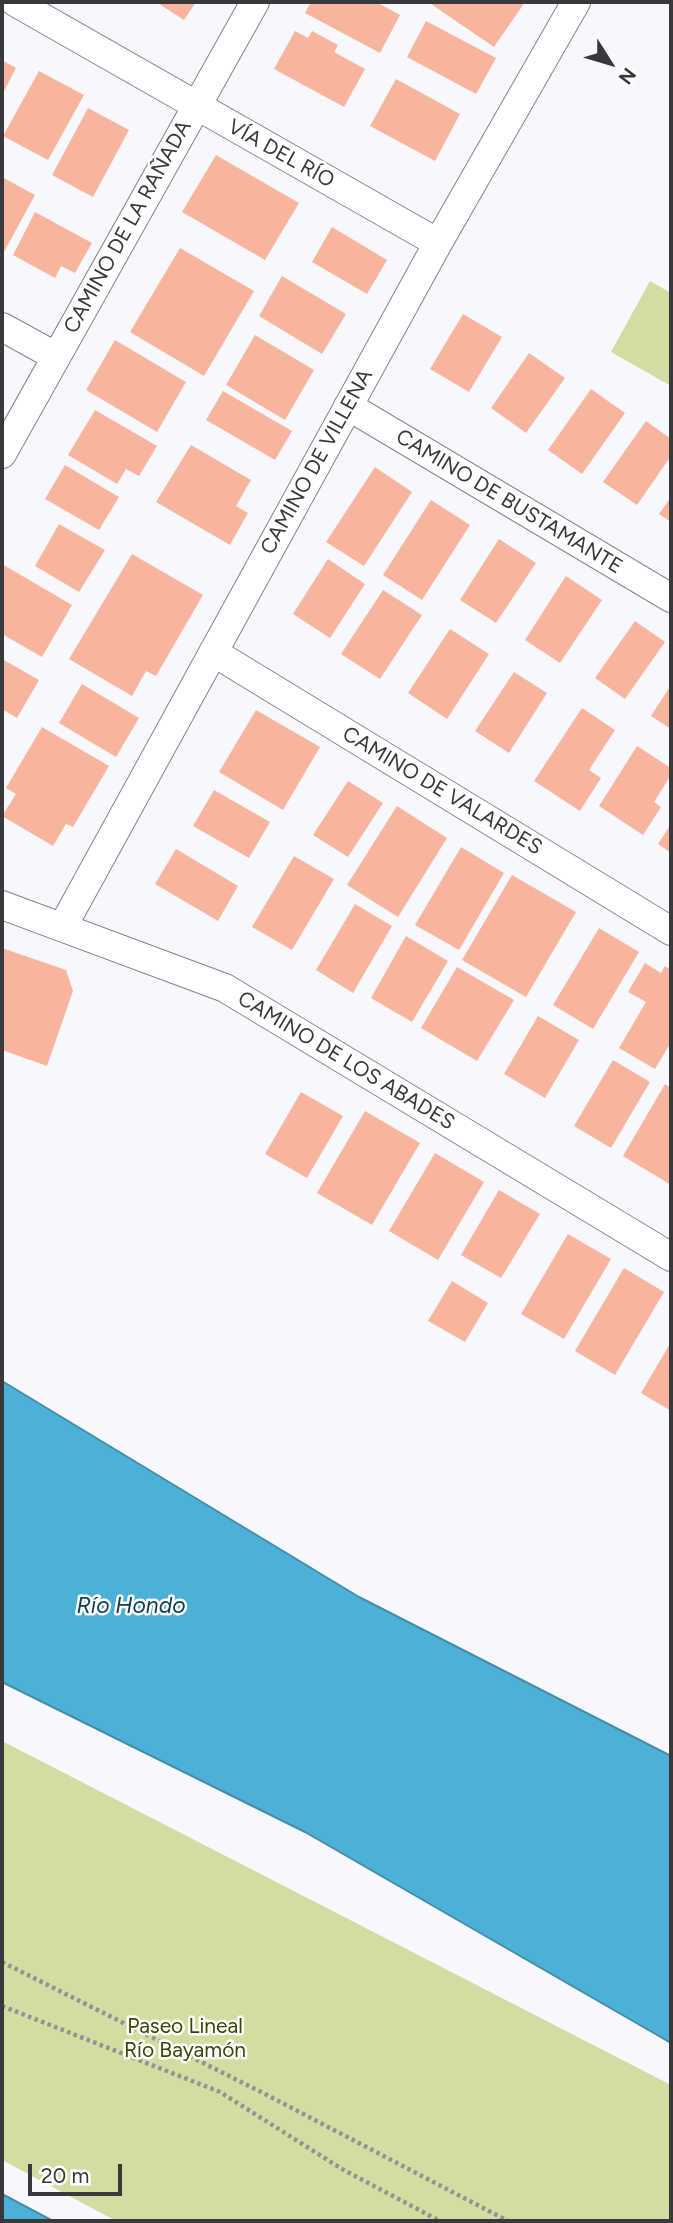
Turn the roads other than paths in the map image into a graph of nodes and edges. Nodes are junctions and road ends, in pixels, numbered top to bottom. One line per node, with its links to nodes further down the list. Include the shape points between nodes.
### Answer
1 (15, 2): 4 (street, VÍA DEL RÍO)
2 (256, 2): 4 (street, CAMINO DE LA RAÑADA)
3 (576, 2): 5 (street, CAMINO DE VILLENA)
4 (196, 106): 5 (street, VÍA DEL RÍO); 7 (street, CAMINO DE LA RAÑADA)
5 (438, 243): 8 (street, CAMINO DE VILLENA)
6 (2, 327): 7 (street)
7 (55, 356): 9 (street, CAMINO DE LA RAÑADA)
8 (348, 407): 10 (street, CAMINO DE BUSTAMANTE); 11 (street, CAMINO DE VILLENA)
9 (2, 454)
10 (671, 598)
11 (213, 652): 13 (street, CAMINO DE VILLENA); 14 (street, CAMINO DE VALARDES)
12 (2, 905): 13 (street, CAMINO DE LOS ABADES)
13 (63, 926): 15 (street, CAMINO DE LOS ABADES, via 225,988)
14 (671, 931)
15 (671, 1257)

